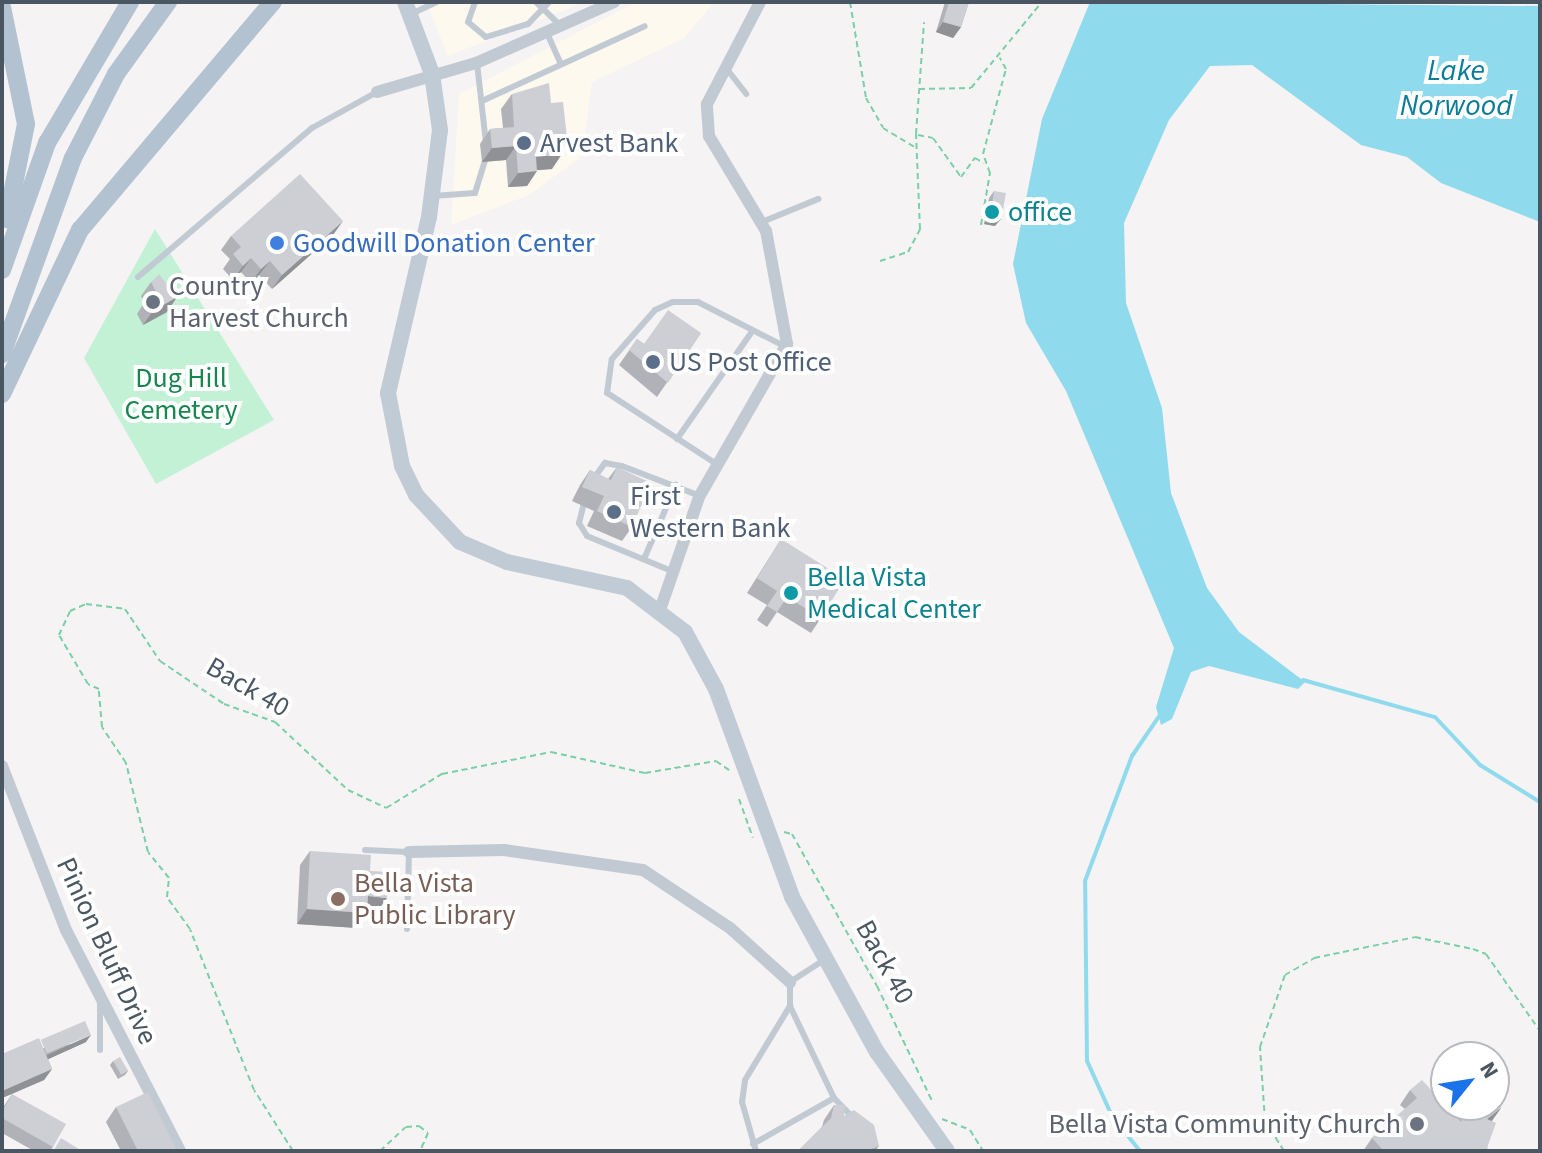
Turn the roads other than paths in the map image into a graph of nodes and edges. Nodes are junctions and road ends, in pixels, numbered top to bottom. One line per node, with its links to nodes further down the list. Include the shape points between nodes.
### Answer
1 (130, 2): 27 (main road, via 47,143)
2 (168, 2): 31 (main road, via 116,74 73,158)
3 (273, 2): 32 (main road, via 80,230)
4 (437, 2): 11 (lane)
5 (475, 2): 12 (lane, via 468,22 486,37 528,24)
6 (536, 2): 12 (lane)
7 (549, 2): 12 (lane)
8 (614, 2): 13 (street)
9 (760, 2): 18 (street)
10 (2, 7): 26 (main road, via 26,124)
11 (408, 8): 19 (main road)
12 (543, 9): 13 (lane)
13 (561, 26): 15 (street)
14 (645, 26): 17 (lane)
15 (547, 33): 16 (street); 17 (lane)
16 (477, 63): 19 (street); 22 (lane)
17 (561, 64): 22 (lane)
18 (724, 66): 21 (lane); 25 (street, via 707,104 709,136)
19 (432, 74): 20 (street); 23 (main road, via 440,130)
20 (377, 92): 28 (lane, via 300,137)
21 (746, 94)
22 (482, 101): 23 (lane, via 489,164 482,183 475,193)
23 (432, 196): 39 (main road, via 388,393 391,430 416,495 477,551 627,588)
24 (818, 199): 25 (lane)
25 (762, 222): 30 (street, via 785,306)
26 (2, 234)
27 (2, 270)
28 (138, 277)
29 (751, 333): 30 (lane); 33 (lane); 33 (lane, via 698,302 673,302 655,310 612,359 607,393)
30 (786, 347): 34 (street)
31 (2, 354)
32 (2, 394)
33 (677, 439): 34 (lane)
34 (720, 466): 36 (street)
35 (676, 485): 36 (lane); 37 (lane); 37 (lane, via 622,466 597,470 580,510 581,530)
36 (700, 496): 38 (street)
37 (644, 559): 38 (lane)
38 (669, 570): 39 (street)
39 (661, 607): 44 (main road, via 705,662 773,854)
40 (2, 766): 46 (street, Pinion Bluff Drive)
41 (365, 850): 42 (lane)
42 (409, 852): 43 (lane); 45 (street, via 504,850 643,870 730,928)
43 (407, 929)
44 (824, 960): 45 (lane); 53 (main road)
45 (790, 982): 47 (lane)
46 (100, 1003): 48 (lane); 52 (street, Pinion Bluff Drive)
47 (790, 1006): 49 (lane); 51 (lane, via 745,1080 742,1102)
48 (100, 1050)
49 (834, 1098): 50 (lane); 51 (lane)
50 (866, 1131)
51 (755, 1148)
52 (180, 1151)
53 (947, 1151)

